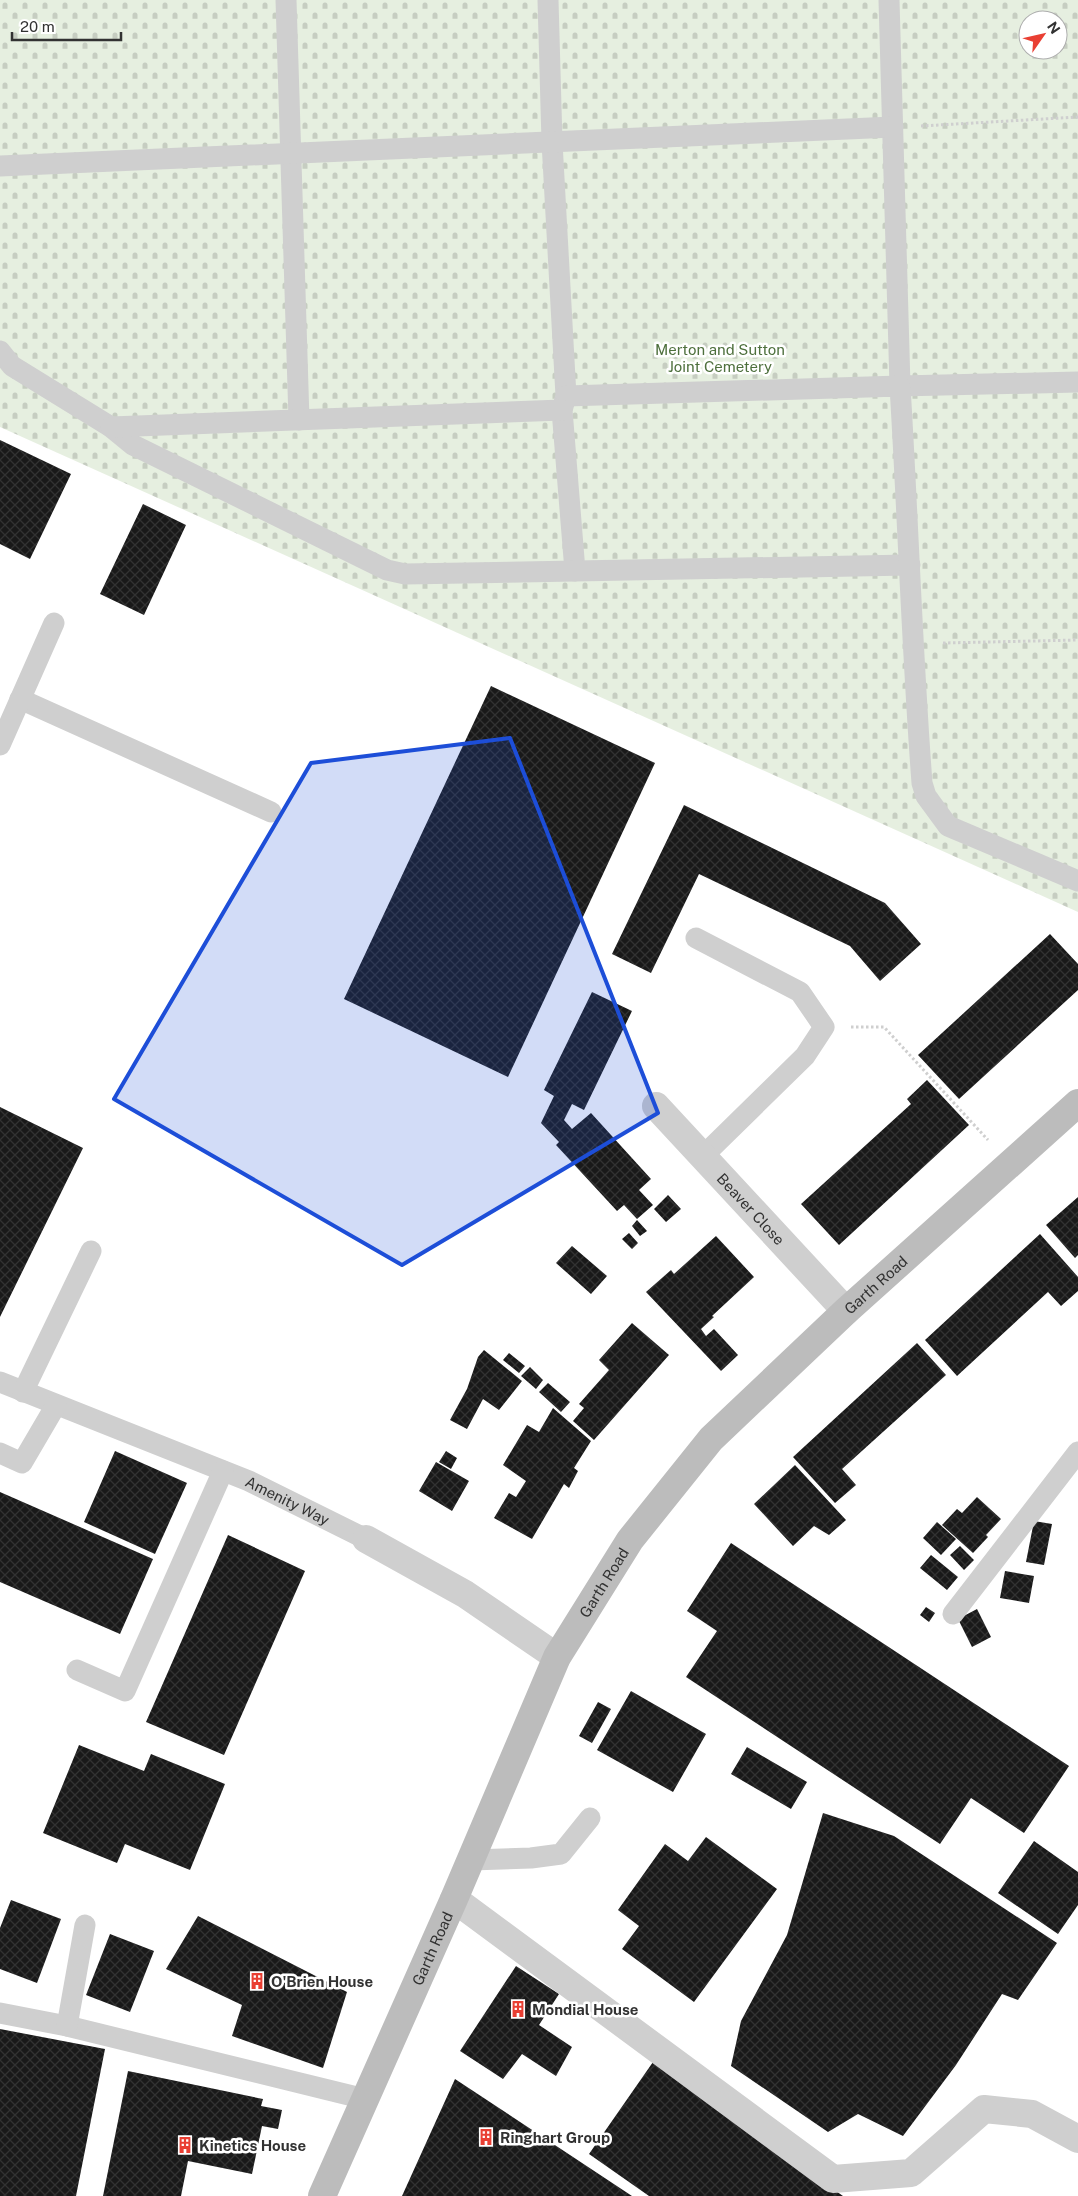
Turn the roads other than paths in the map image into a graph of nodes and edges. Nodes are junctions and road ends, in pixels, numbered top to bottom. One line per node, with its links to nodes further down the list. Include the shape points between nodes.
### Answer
1 (286, 0): 6 (lane)
2 (548, 0): 5 (lane)
3 (889, 0): 4 (lane)
4 (893, 128): 5 (lane); 10 (lane)
5 (552, 142): 6 (lane); 11 (lane)
6 (290, 154): 7 (lane); 12 (lane)
7 (0, 166)
8 (4, 359): 13 (lane)
9 (1078, 382): 10 (lane)
10 (900, 386): 11 (lane); 14 (lane)
11 (564, 403): 12 (lane); 15 (lane)
12 (299, 420): 13 (lane)
13 (111, 427): 15 (lane, via 133,445 387,570 405,574)
14 (910, 565): 15 (lane); 20 (lane, via 912,644 922,783 926,796 948,826)
15 (575, 571)
16 (54, 623): 17 (lane)
17 (20, 700): 18 (lane); 19 (lane)
18 (0, 745)
19 (272, 812)
20 (1078, 881)
21 (696, 938): 24 (lane, via 800,992 824,1027 805,1056)
22 (1078, 1103): 26 (street, Garth Road)
23 (656, 1106): 24 (street, Beaver Close)
24 (703, 1156): 26 (street, Beaver Close)
25 (91, 1251): 28 (lane)
26 (846, 1311): 35 (street, Garth Road, via 711,1439 630,1540)
27 (0, 1382): 28 (lane, Amenity Way)
28 (23, 1392): 29 (lane, Amenity Way)
29 (56, 1405): 31 (lane, via 22,1463); 32 (lane, Amenity Way)
30 (1078, 1452): 34 (lane)
31 (0, 1453)
32 (223, 1471): 33 (lane, Amenity Way); 36 (lane, via 125,1691)
33 (366, 1539): 35 (street, Amenity Way, via 465,1594)
34 (953, 1614)
35 (557, 1657): 38 (street, Garth Road)
36 (77, 1670)
37 (590, 1818): 38 (lane, via 561,1854)
38 (471, 1860): 39 (street, Garth Road)
39 (454, 1899): 43 (street, Garth Road); 44 (street, via 833,2179 912,2173 984,2109 1032,2114)
40 (85, 1925): 42 (lane)
41 (0, 2013): 42 (lane)
42 (67, 2026): 43 (lane)
43 (365, 2099): 45 (street, Garth Road)
44 (1078, 2139)
45 (322, 2196)

